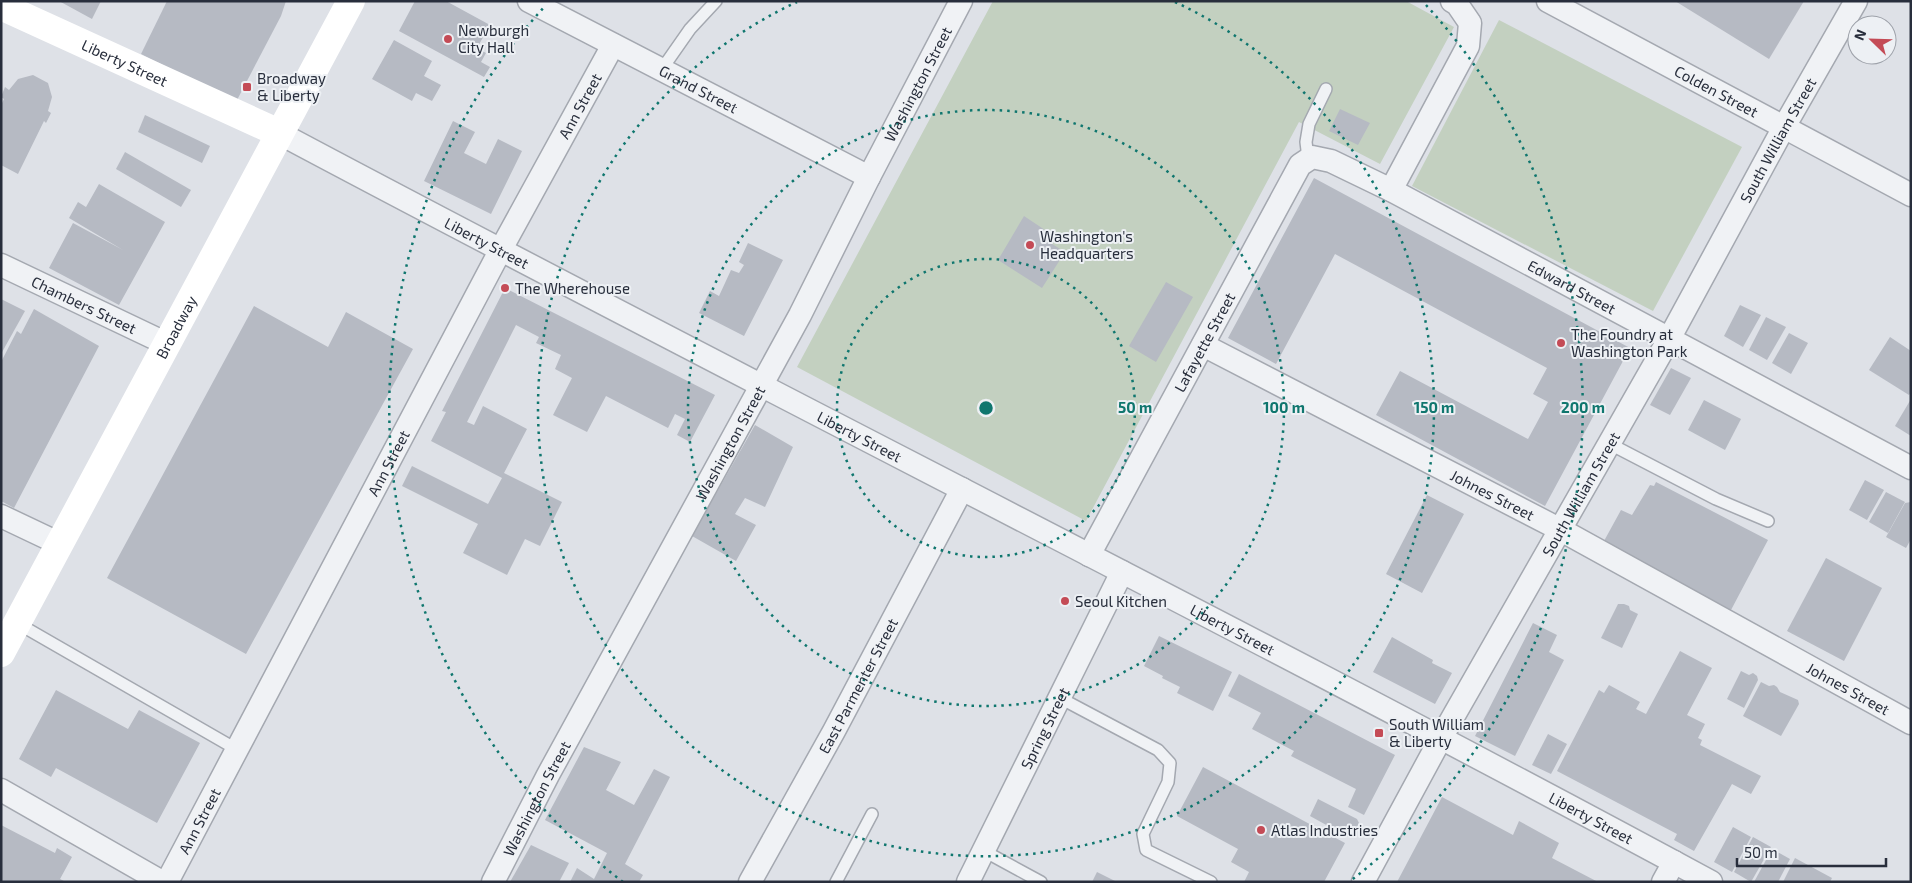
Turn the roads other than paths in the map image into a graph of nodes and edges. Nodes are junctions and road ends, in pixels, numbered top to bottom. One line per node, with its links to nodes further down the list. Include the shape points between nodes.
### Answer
1 (351, 1): 13 (street, Broadway)
2 (529, 1): 9 (street, Grand Street)
3 (716, 1): 10 (lane, via 690,29)
4 (961, 1): 15 (street, Washington Street)
5 (1452, 1): 16 (street, via 1470,23 1468,46)
6 (1548, 1): 12 (street, Colden Street)
7 (1856, 1): 12 (street, South William Street)
8 (1, 6): 13 (street, Liberty Street)
9 (613, 45): 10 (street, Grand Street); 18 (street, Ann Street)
10 (662, 69): 15 (street, Grand Street)
11 (1326, 89): 14 (lane, via 1309,124)
12 (1784, 127): 17 (street, Colden Street); 20 (street, South William Street)
13 (279, 133): 18 (street, Liberty Street); 21 (street, Broadway)
14 (1308, 158): 16 (street, Edward Street, via 1312,156 1331,161); 22 (street, Lafayette Street, via 1300,165)
15 (869, 177): 23 (street, Washington Street, via 800,315)
16 (1391, 190): 20 (street, Edward Street)
17 (1911, 195)
18 (500, 250): 23 (street, Liberty Street); 38 (street, Ann Street)
19 (1, 265): 21 (street, Chambers Street)
20 (1669, 339): 24 (street, South William Street); 25 (street, Edward Street)
21 (167, 344): 30 (street, Broadway)
22 (1203, 344): 29 (street, Johnes Street); 31 (street, Lafayette Street)
23 (761, 384): 26 (street, Liberty Street); 45 (street, Washington Street)
24 (1610, 444): 28 (lane, via 1716,499); 29 (street, South William Street)
25 (1911, 468)
26 (962, 489): 31 (street, Liberty Street); 46 (street, East Parmenter Street)
27 (1, 516): 30 (street)
28 (1768, 521)
29 (1561, 530): 36 (street, Johnes Street); 37 (street, South William Street)
30 (60, 544): 33 (street, Broadway)
31 (1089, 555): 32 (street, Liberty Street)
32 (1122, 572): 35 (street, Spring Street); 37 (street, Liberty Street)
33 (17, 624): 34 (street, Broadway); 38 (lane)
34 (1, 653)
35 (1060, 698): 41 (street, Spring Street); 50 (lane, via 1158,750 1170,763 1168,782 1143,834 1146,850)
36 (1911, 723)
37 (1441, 738): 42 (street, Liberty Street); 51 (street, South William Street)
38 (236, 749): 44 (street, Ann Street)
39 (1, 790): 43 (street)
40 (872, 814): 47 (lane)
41 (984, 851): 48 (street, Spring Street); 49 (lane)
42 (1674, 862): 52 (street); 53 (street, Liberty Street)
43 (162, 882)
44 (167, 882)
45 (493, 882)
46 (750, 882)
47 (836, 882)
48 (968, 882)
49 (1042, 882)
50 (1210, 882)
51 (1363, 882)
52 (1663, 882)
53 (1711, 882)

